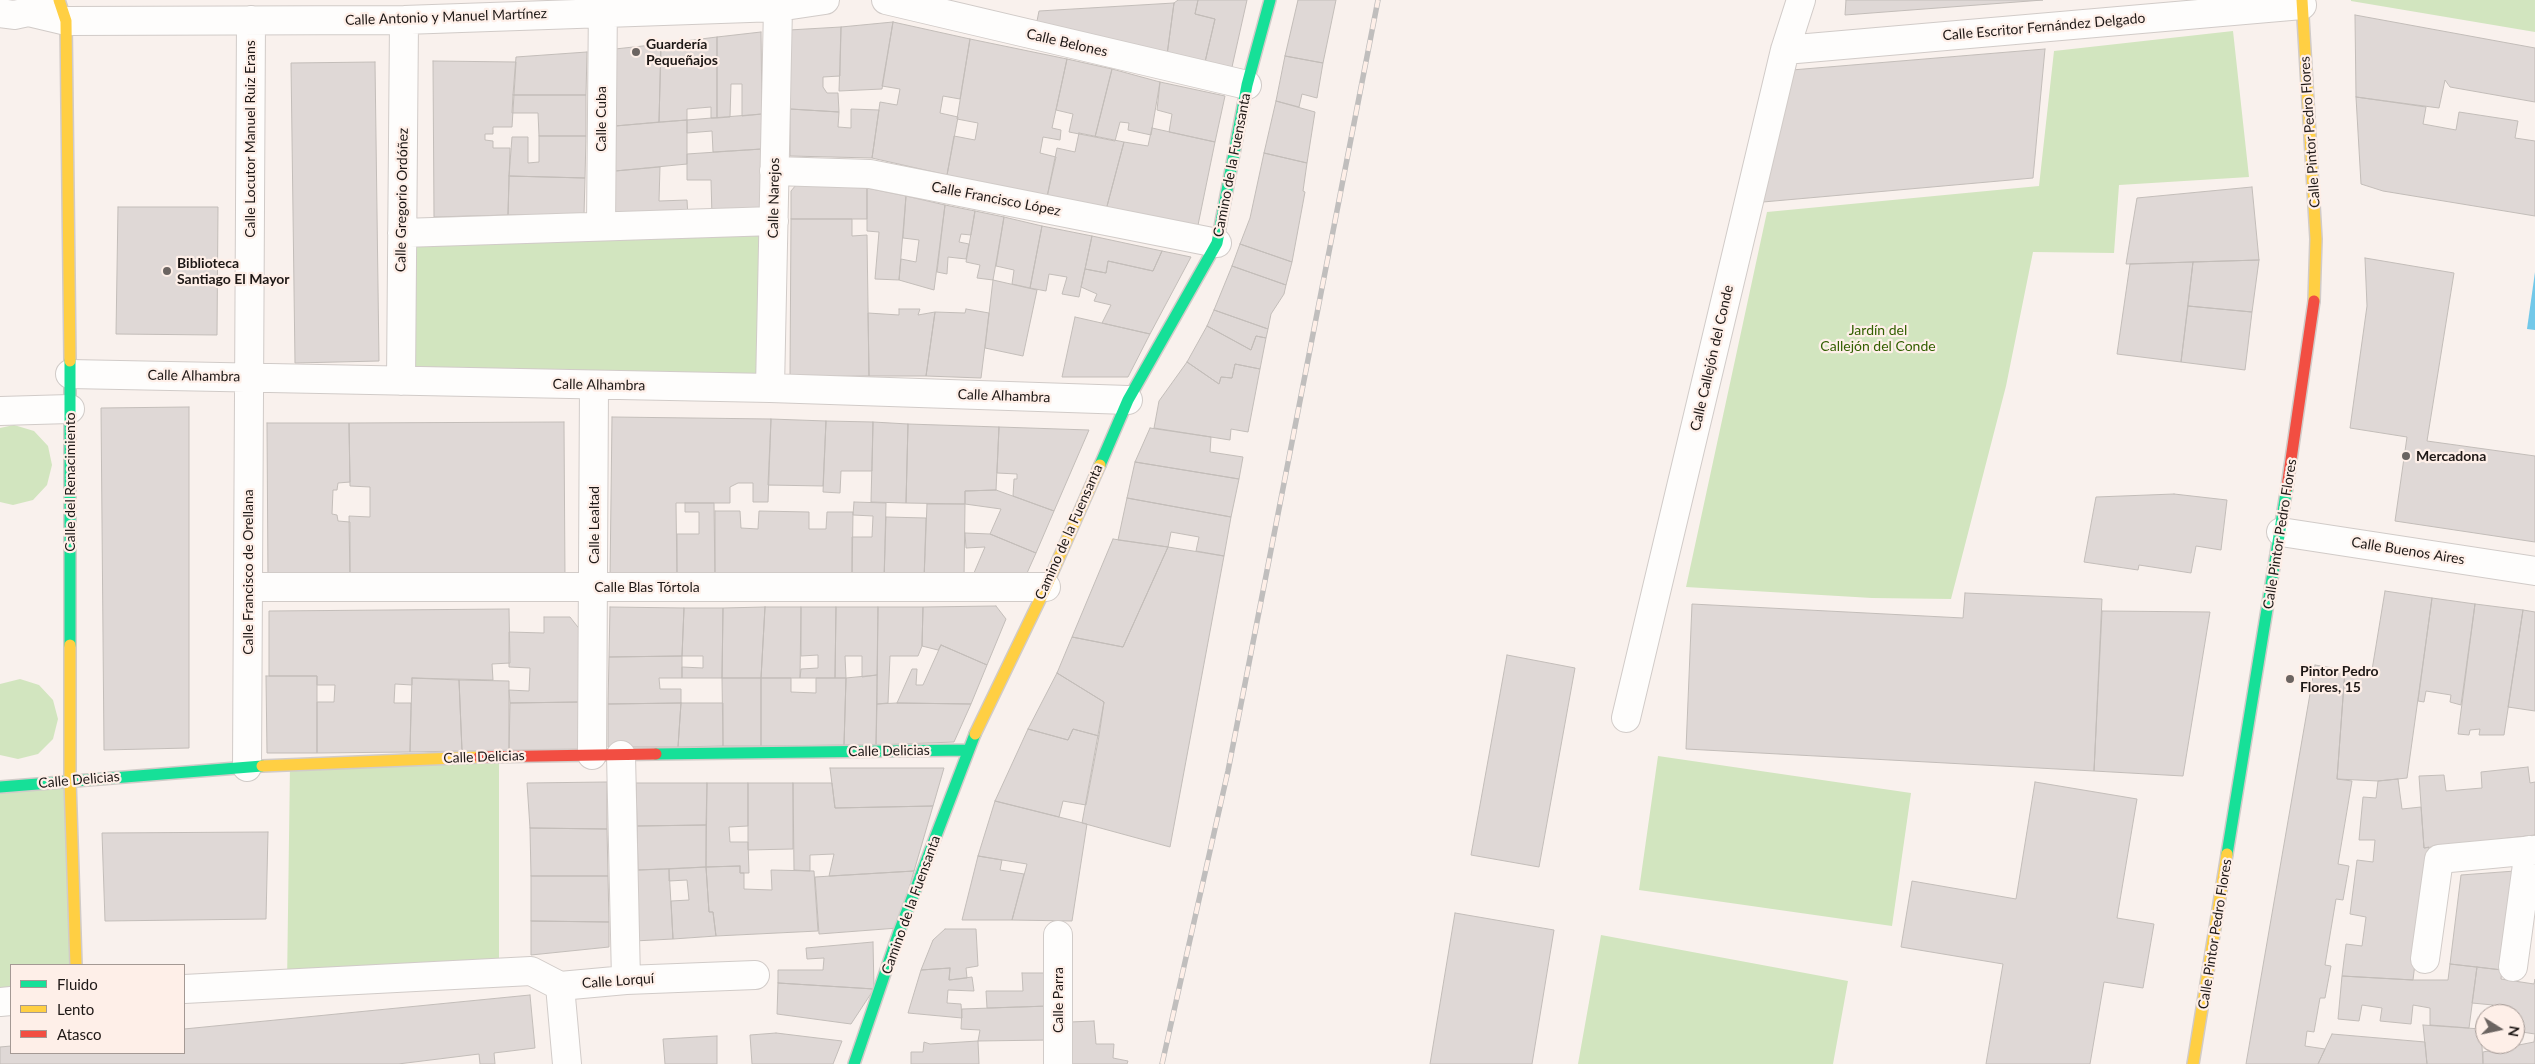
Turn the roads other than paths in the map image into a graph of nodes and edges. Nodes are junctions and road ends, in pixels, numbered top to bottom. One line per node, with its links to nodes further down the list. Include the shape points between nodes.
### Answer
1 (825, 0): 8 (street, Calle Antonio y Manuel Martínez)
2 (886, 0): 15 (street, Calle Belones)
3 (1270, 0): 15 (street, Camino de la Fuensanta)
4 (1801, 0): 14 (street, Calle Callejón del Conde)
5 (2302, 2): 14 (street, Calle Escritor Fernández Delgado); 29 (street, Calle Pintor Pedro Flores, via 2316,230 2316,280 2306,376)
6 (35, 6): 10 (street, Calle Antonio y Manuel Martínez); 11 (street, Calle Antonio y Manuel Martínez, via 14,15)
7 (602, 6): 8 (street, Calle Antonio y Manuel Martínez); 9 (street, Calle Antonio y Manuel Martínez); 18 (street, Calle Cuba)
8 (778, 7): 16 (street, Calle Narejos)
9 (461, 9): 13 (street, Calle Antonio y Manuel Martínez)
10 (62, 11): 12 (street, Calle Antonio y Manuel Martínez); 21 (street, Calle del Renacimiento)
11 (0, 13)
12 (251, 20): 13 (street, Calle Antonio y Manuel Martínez); 22 (street, Calle Locutor Manuel Ruiz Erans)
13 (404, 20): 19 (street, Calle Gregorio Ordóñez)
14 (1785, 50): 34 (street, Calle Callejón del Conde)
15 (1247, 85): 20 (street, Camino de la Fuensanta)
16 (774, 170): 17 (street, Calle Narejos); 20 (street, Calle Francisco López, via 870,174)
17 (774, 221): 18 (street); 25 (street, Calle Narejos)
18 (601, 226): 19 (street)
19 (402, 233): 23 (street, Calle Gregorio Ordóñez)
20 (1217, 244): 26 (street, Camino de la Fuensanta)
21 (70, 374): 22 (street, Calle Alhambra); 27 (street, Calle del Renacimiento)
22 (250, 377): 23 (street, Calle Alhambra); 31 (street, Calle Francisco de Orellana)
23 (401, 381): 24 (street, Calle Alhambra)
24 (594, 385): 25 (street, Calle Alhambra); 32 (street, Calle Lealtad)
25 (770, 388): 26 (street, Calle Alhambra)
26 (1128, 400): 33 (street, Camino de la Fuensanta)
27 (70, 409): 28 (street); 39 (street, Calle del Renacimiento)
28 (0, 411)
29 (2281, 532): 30 (street, Calle Buenos Aires); 53 (street, Calle Pintor Pedro Flores)
30 (2535, 571)
31 (248, 587): 32 (street, Calle Blas Tórtola); 38 (street, Calle Francisco de Orellana)
32 (594, 587): 33 (street, Calle Blas Tórtola); 36 (street, Calle Lealtad)
33 (1046, 587): 35 (street, Camino de la Fuensanta)
34 (1626, 718)
35 (968, 750): 37 (street, Calle Delicias); 51 (street, Camino de la Fuensanta, via 899,932)
36 (592, 755): 37 (street, Calle Delicias); 38 (street, Calle Delicias)
37 (621, 755): 47 (street)
38 (247, 767): 39 (street, Calle Delicias)
39 (70, 780): 40 (street, Calle Delicias); 44 (street, Calle del Renacimiento)
40 (0, 787)
41 (2532, 850): 43 (street, via 2439,859); 45 (street)
42 (1058, 935): 52 (street, Calle Parra)
43 (2425, 959)
44 (76, 964)
45 (2512, 966)
46 (755, 976): 47 (street, Calle Lorquí)
47 (626, 980): 48 (street, Calle Lorquí)
48 (560, 986): 49 (street, via 531,971); 50 (street)
49 (185, 989)
50 (567, 1064)
51 (854, 1064)
52 (1058, 1064)
53 (2193, 1064)

